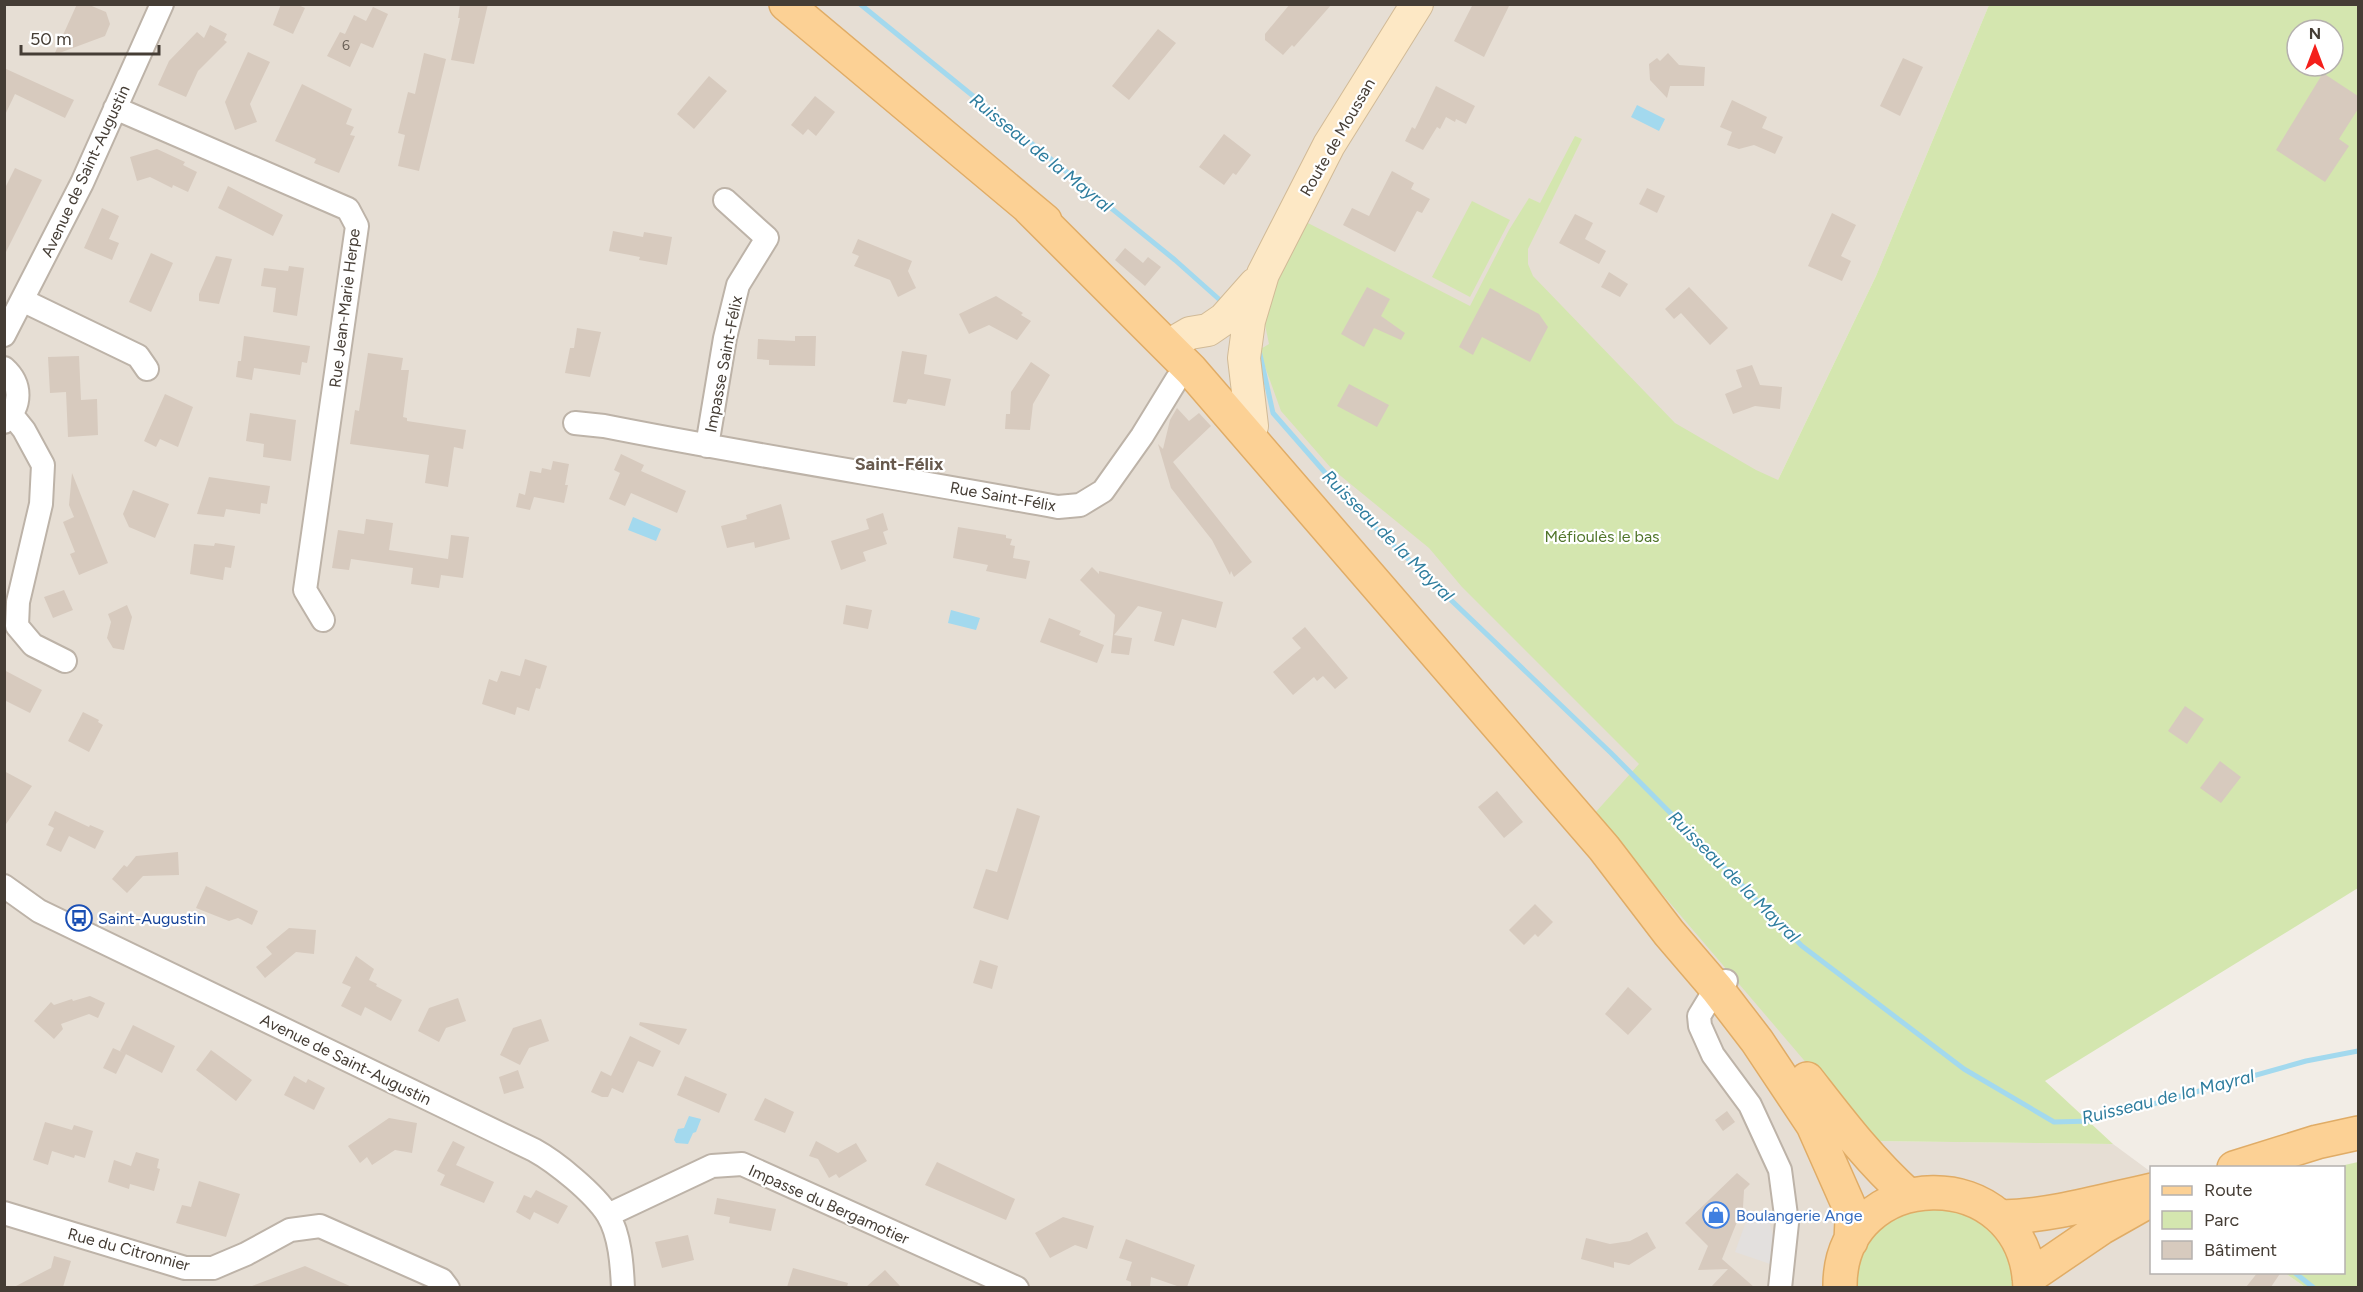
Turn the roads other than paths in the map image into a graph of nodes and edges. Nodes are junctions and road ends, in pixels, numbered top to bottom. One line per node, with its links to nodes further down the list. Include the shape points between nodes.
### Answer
1 (162, 4): 4 (street, Avenue de Saint-Augustin)
2 (786, 4): 6 (main road)
3 (1417, 4): 7 (street, Route de Moussan, via 1329,145)
4 (115, 108): 8 (street, Avenue de Saint-Augustin); 19 (street, Rue Jean-Marie Herpe, via 348,209 357,226 305,590)
5 (724, 200): 17 (street, Impasse Saint-Félix, via 767,238 738,285 724,338)
6 (1029, 208): 10 (main road, via 1123,287); 13 (main road)
7 (1263, 274): 10 (street, via 1224,319 1208,330); 16 (street, via 1249,321 1244,358)
8 (22, 300): 9 (street, Avenue de Saint-Augustin); 12 (street, via 138,356)
9 (4, 335)
10 (1178, 340): 16 (main road, via 1207,369)
11 (4, 368): 14 (street, via 19,394)
12 (147, 369)
13 (1191, 370): 17 (street, Rue Saint-Félix, via 1177,379 1103,491 1080,505 1058,507); 18 (main road)
14 (8, 418): 20 (street, via 24,430 43,465 41,504 18,602 17,626 33,645)
15 (575, 423): 17 (street, Rue Saint-Félix)
16 (1252, 426): 18 (main road)
17 (707, 446)
18 (1333, 535): 22 (main road, via 1604,848 1669,933)
19 (323, 620)
20 (65, 661)
21 (4, 886): 29 (street, Avenue de Saint-Augustin, via 39,911 555,1161)
22 (1722, 985): 26 (main road, via 1788,1053 1879,1169); 31 (main road, via 1813,1125 1848,1204); 36 (street, via 1699,1016 1700,1026 1713,1055 1750,1105 1780,1170 1787,1223)
23 (2358, 1133): 24 (main road)
24 (2237, 1166)
25 (2150, 1190): 30 (main road, via 2066,1210)
26 (1908, 1195): 30 (main road, via 1951,1192 1976,1200); 31 (main road, via 1871,1215)
27 (2150, 1201): 32 (main road, via 2101,1227)
28 (4, 1214): 33 (street, Rue du Citronnier, via 185,1268 213,1268 290,1230 320,1226)
29 (608, 1215): 34 (street, Avenue de Saint-Augustin, via 622,1266); 35 (street, Impasse du Bergamotier, via 711,1166 742,1164)
30 (2001, 1217): 32 (main road, via 2020,1244)
31 (1851, 1241): 37 (main road, via 1843,1261)
32 (2030, 1282)
33 (448, 1287)
34 (623, 1287)
35 (1017, 1287)
36 (1780, 1287)
37 (1840, 1287)

